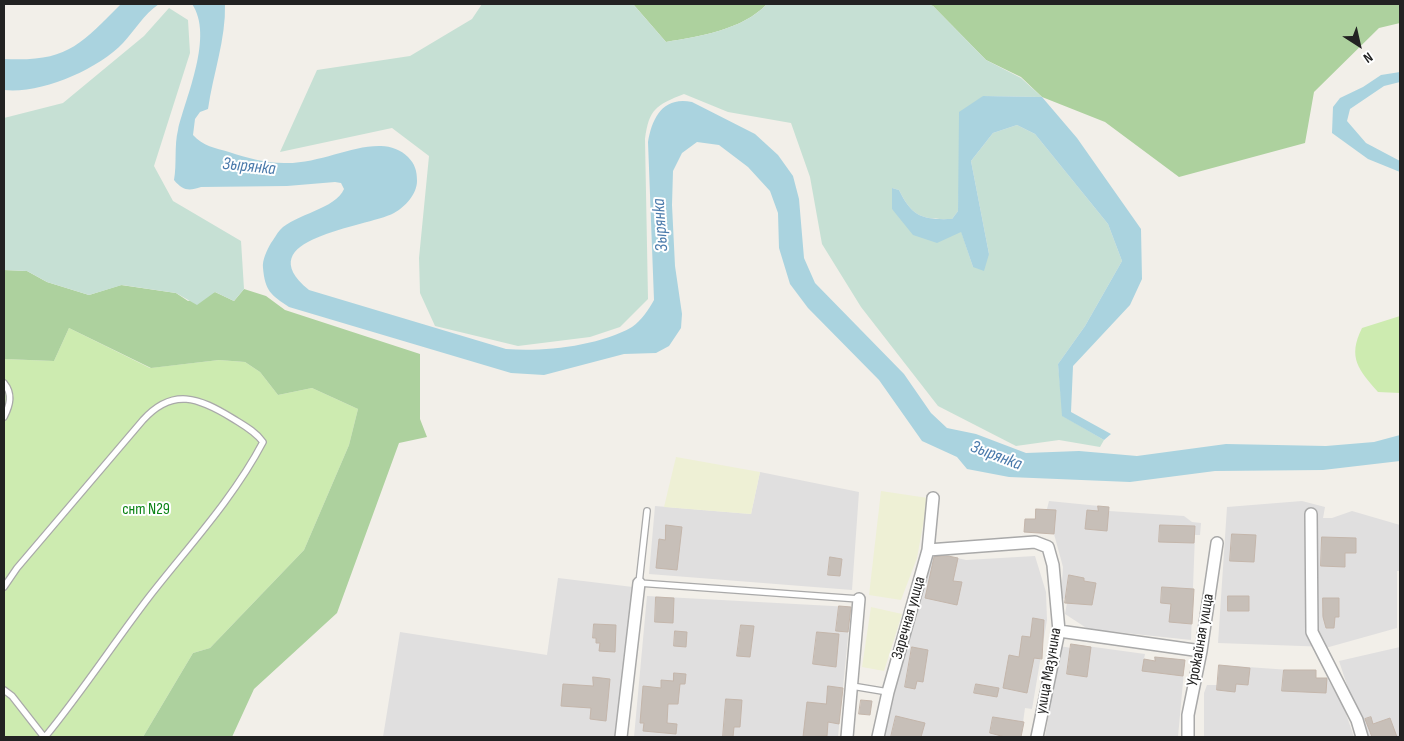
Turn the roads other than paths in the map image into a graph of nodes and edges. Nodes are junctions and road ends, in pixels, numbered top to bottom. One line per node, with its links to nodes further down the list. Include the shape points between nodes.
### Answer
1 (4, 383): 2 (lane, via 10,401)
2 (4, 417)
3 (933, 498): 7 (street, Заречная улица)
4 (647, 511): 8 (lane)
5 (1311, 514): 22 (street, via 1312,632 1357,720)
6 (1217, 543): 12 (street, Урожайная улица)
7 (928, 550): 11 (street, улица Мазунина, via 1035,542 1048,547 1053,565); 15 (street, Заречная улица)
8 (639, 583): 10 (lane); 17 (street)
9 (4, 587): 16 (lane, via 143,420 165,401 184,398 211,406 257,434 263,442 197,540 122,631 78,697)
10 (859, 599): 13 (street)
11 (1059, 631): 12 (street); 20 (street, улица Мазунина)
12 (1201, 651): 21 (street, Урожайная улица, via 1188,715)
13 (852, 686): 15 (lane); 18 (street)
14 (4, 690): 16 (lane)
15 (888, 692): 19 (street, Заречная улица)
16 (45, 737)
17 (621, 737)
18 (847, 737)
19 (878, 737)
20 (1037, 737)
21 (1188, 737)
22 (1362, 737)

